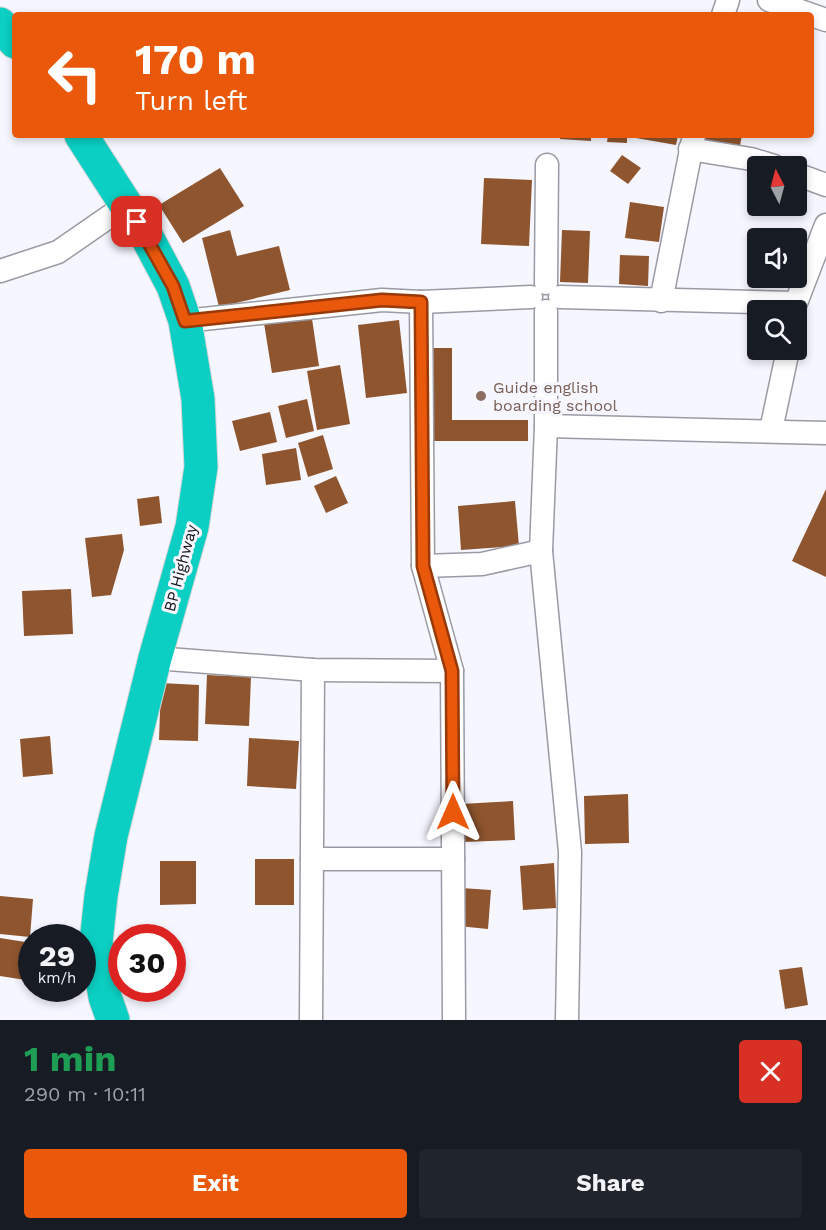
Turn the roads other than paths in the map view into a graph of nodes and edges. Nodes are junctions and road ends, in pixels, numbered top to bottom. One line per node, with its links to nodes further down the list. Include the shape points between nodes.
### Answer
1 (769, 0): 2 (street)
2 (803, 12)
3 (83, 138): 9 (highway, BP Highway)
4 (692, 142): 5 (street); 14 (street)
5 (747, 158)
6 (547, 165): 12 (street)
7 (807, 178): 8 (street)
8 (826, 185)
9 (126, 205): 11 (street, via 58,252); 17 (highway, BP Highway, via 173,286)
10 (826, 225): 13 (street)
11 (0, 271)
12 (546, 297): 14 (street); 15 (street); 19 (street)
13 (798, 300)
14 (661, 301): 16 (street)
15 (421, 302): 17 (street, via 382,300); 23 (street)
16 (747, 305)
17 (185, 321): 24 (highway, BP Highway, via 198,399 201,467 192,526)
18 (786, 360): 20 (street)
19 (546, 426): 20 (street); 22 (street)
20 (771, 430): 21 (street)
21 (826, 433)
22 (541, 551): 23 (street, via 482,564); 32 (street, via 570,852)
23 (423, 566): 26 (street)
24 (155, 658): 25 (street); 29 (highway, BP Highway, via 111,836 96,942)
25 (313, 670): 26 (street); 27 (street)
26 (452, 671): 28 (street)
27 (312, 859): 28 (street); 30 (street)
28 (453, 859): 31 (street)
29 (113, 1020)
30 (310, 1020)
31 (454, 1020)
32 (567, 1020)

